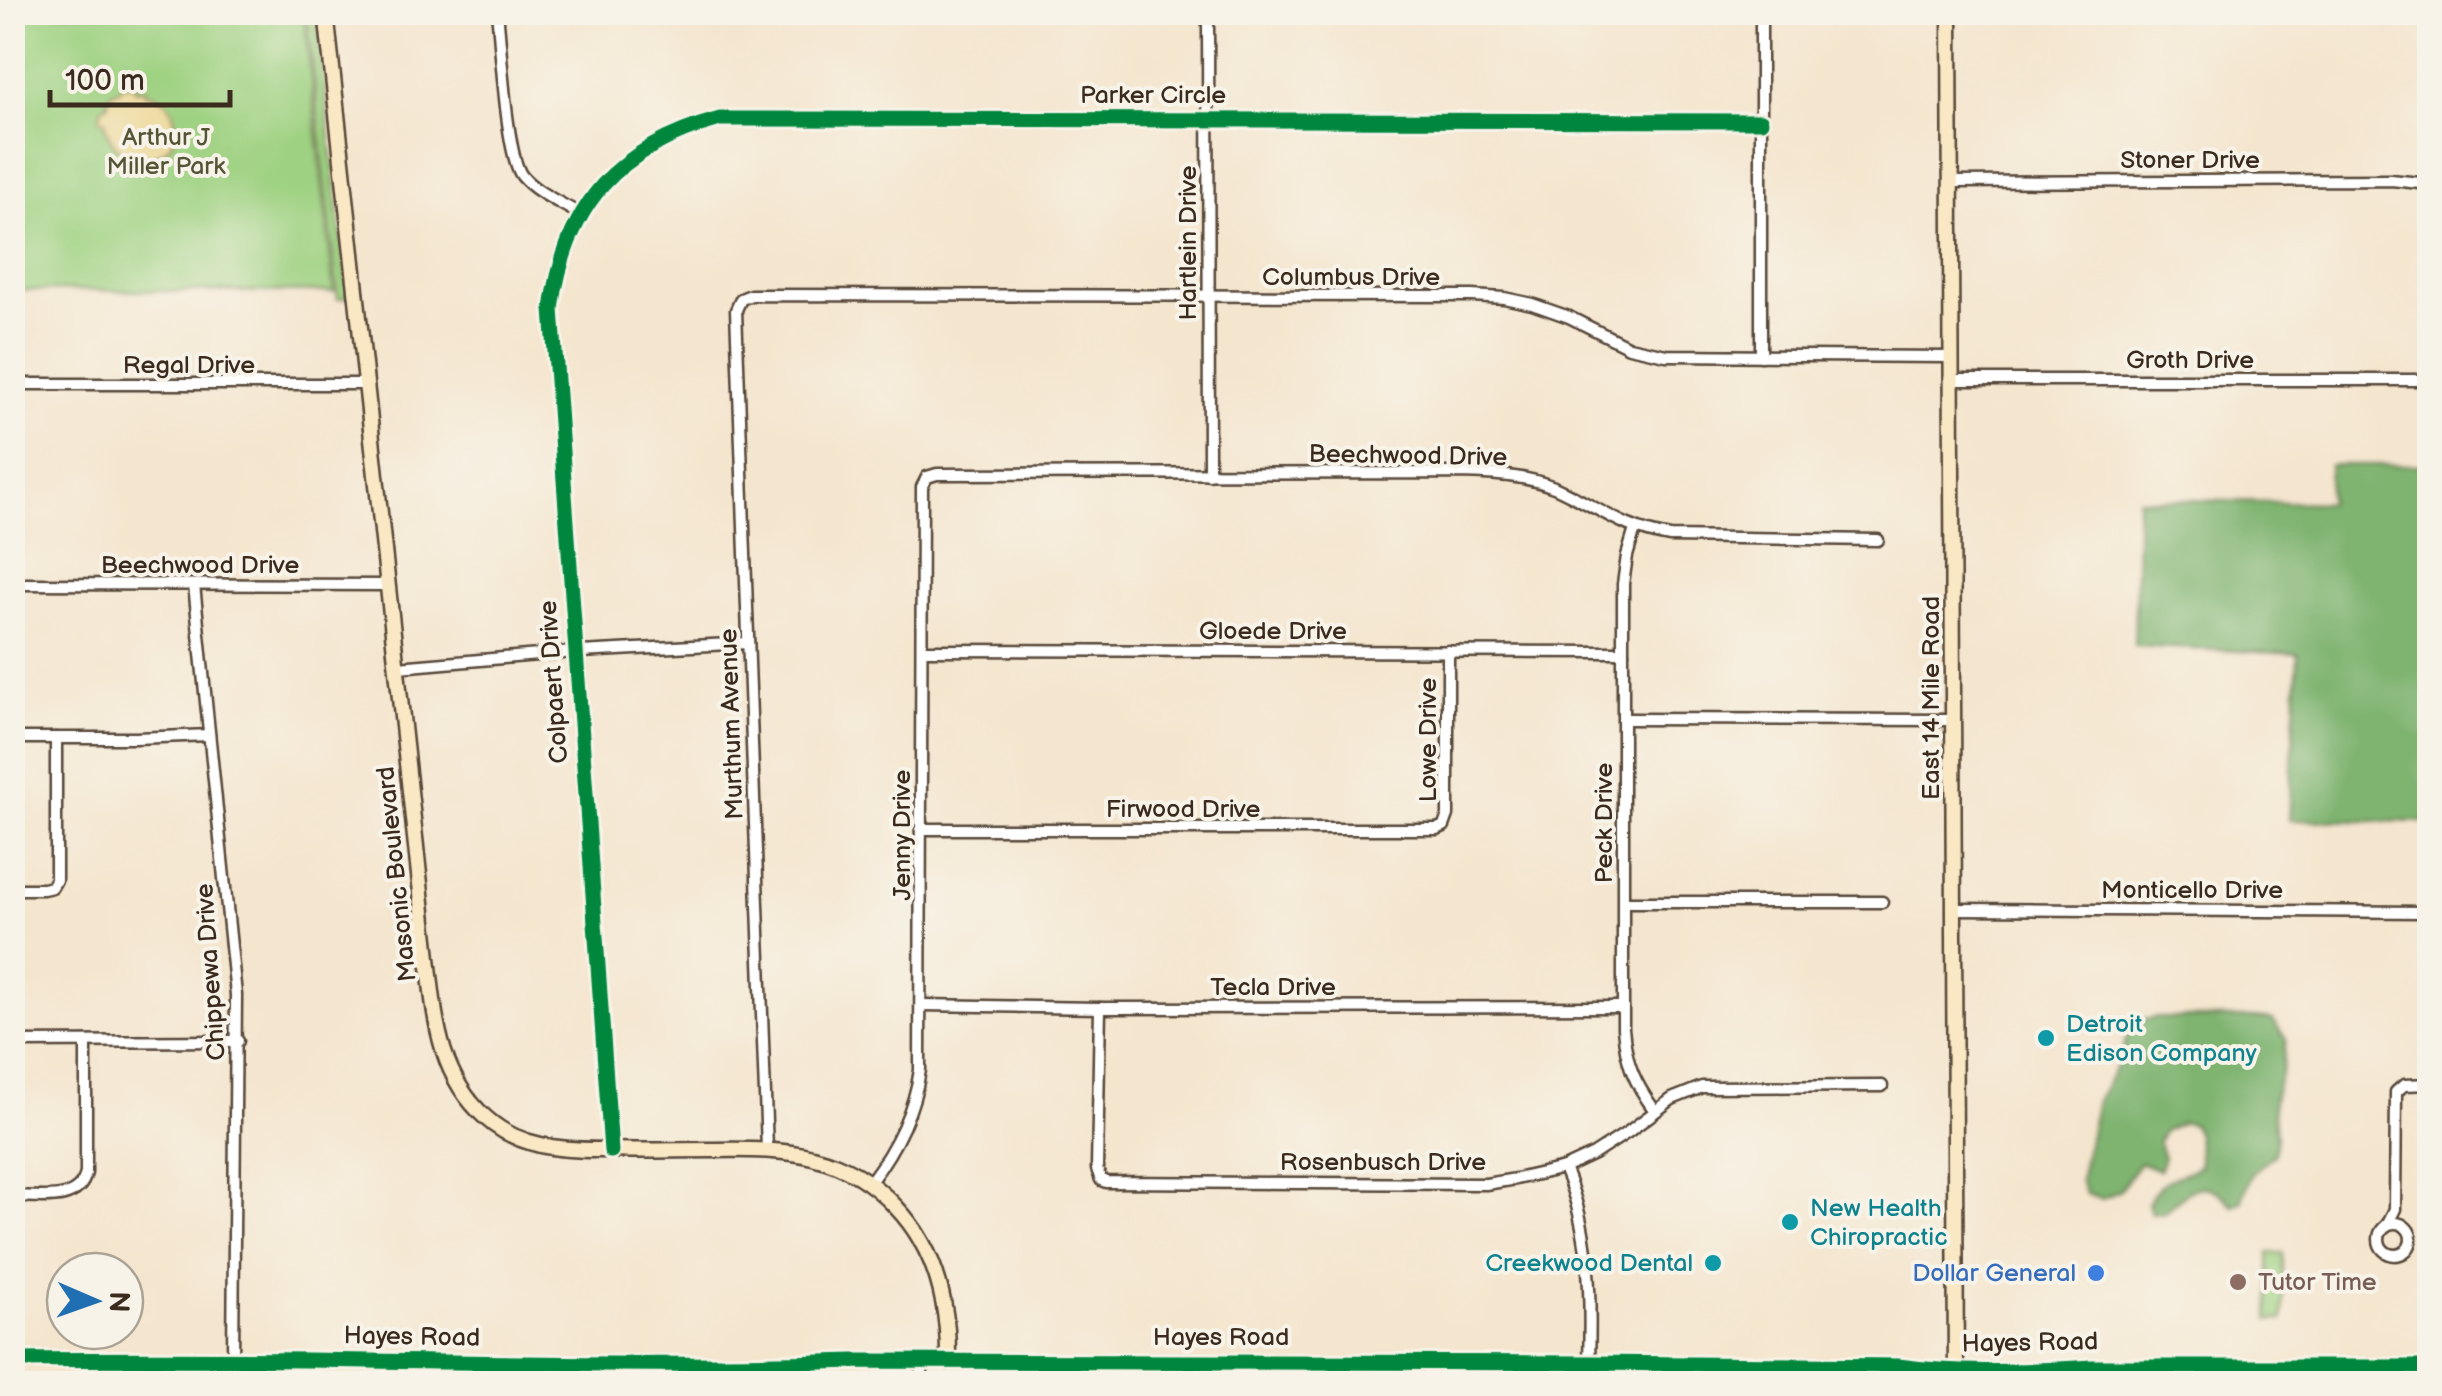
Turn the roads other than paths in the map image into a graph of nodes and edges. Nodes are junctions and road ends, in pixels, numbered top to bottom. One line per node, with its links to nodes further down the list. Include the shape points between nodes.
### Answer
1 (326, 12): 18 (street, Masonic Boulevard)
2 (497, 12): 10 (street, via 518,170)
3 (1208, 12): 6 (street, Hartlein Drive)
4 (1761, 12): 7 (street)
5 (1950, 12): 8 (street, East 14 Mile Road)
6 (1208, 120): 7 (street, Parker Circle); 10 (street, Parker Circle, via 720,119 634,156); 11 (street, Hartlein Drive)
7 (1761, 121): 13 (street)
8 (1950, 182): 9 (street, Stoner Drive); 14 (street, East 14 Mile Road)
9 (2430, 184)
10 (581, 216): 30 (street, Colpaert Drive, via 560,264 552,309)
11 (1208, 297): 12 (street, Columbus Drive); 13 (street, Columbus Drive, via 1504,298 1554,310 1644,351); 19 (street, Hartlein Drive)
12 (740, 299): 26 (street, Murthum Avenue)
13 (1761, 356): 14 (street, Columbus Drive)
14 (1951, 357): 15 (street, East 14 Mile Road)
15 (1951, 380): 16 (street, Groth Drive); 33 (street, East 14 Mile Road)
16 (2430, 380)
17 (12, 384): 18 (street, Regal Drive)
18 (365, 384): 25 (street, Masonic Boulevard)
19 (1208, 474): 20 (street, Beechwood Drive); 21 (street, Beechwood Drive, via 1506,475 1552,486)
20 (926, 477): 27 (street, Jenny Drive)
21 (1635, 530): 22 (street, Beechwood Drive, via 1670,537); 29 (street, Peck Drive, via 1623,584)
22 (1878, 540)
23 (12, 584): 24 (street, Beechwood Drive)
24 (194, 585): 25 (street, Beechwood Drive); 34 (street, Chippewa Drive)
25 (388, 586): 31 (street, Masonic Boulevard)
26 (748, 643): 30 (street); 53 (street, Murthum Avenue)
27 (922, 650): 28 (street, Gloede Drive); 38 (street, Jenny Drive)
28 (1448, 651): 29 (street, Gloede Drive); 37 (street, Lowe Drive)
29 (1623, 652): 32 (street, Peck Drive)
30 (577, 653): 31 (street); 54 (street, Colpaert Drive)
31 (398, 667): 54 (street, Masonic Boulevard, via 434,1004 447,1066 476,1108 512,1136 548,1148)
32 (1624, 720): 33 (street); 40 (street, Peck Drive)
33 (1953, 720): 42 (street, East 14 Mile Road)
34 (209, 735): 36 (street); 47 (street, Chippewa Drive)
35 (12, 738): 36 (street)
36 (56, 738): 39 (street, via 56,880 43,890)
37 (1444, 826): 38 (street, Firwood Drive)
38 (922, 829): 44 (street, Jenny Drive)
39 (12, 889)
40 (1624, 902): 41 (street); 45 (street, Peck Drive)
41 (1882, 902)
42 (1954, 909): 43 (street, Monticello Drive); 70 (street, East 14 Mile Road)
43 (2430, 912)
44 (922, 1005): 46 (street, Tecla Drive); 56 (street, Jenny Drive, via 912,1106)
45 (1623, 1007): 46 (street, Tecla Drive); 52 (street, Peck Drive, via 1630,1072)
46 (1100, 1008): 55 (street, Rosenbusch Drive, via 1097,1169 1106,1182 1486,1184)
47 (238, 1041): 49 (street); 61 (street, Chippewa Drive)
48 (12, 1042): 49 (street)
49 (86, 1042): 57 (street, via 83,1184 67,1196)
50 (2430, 1084): 58 (street, via 2396,1092)
51 (1882, 1086): 52 (street, Rosenbusch Drive, via 1702,1087)
52 (1655, 1110): 55 (street, Rosenbusch Drive)
53 (768, 1149): 54 (street, Masonic Boulevard); 56 (street, Masonic Boulevard, via 828,1161)
54 (611, 1151)
55 (1564, 1168): 66 (street, via 1589,1267)
56 (870, 1182): 64 (street, Masonic Boulevard, via 916,1231 931,1260 946,1311)
57 (12, 1196)
58 (2395, 1209): 59 (street); 60 (street)
59 (2388, 1225): 60 (street); 60 (street, via 2380,1243 2394,1256 2410,1244)
60 (2404, 1225)
61 (233, 1358): 62 (street, Hayes Road); 65 (street, Hayes Road)
62 (12, 1360)
63 (922, 1362): 64 (street, Hayes Road); 68 (street, Hayes Road); 73 (street)
64 (948, 1362): 67 (street, Hayes Road)
65 (472, 1363): 68 (street, Hayes Road); 71 (street)
66 (1589, 1363): 67 (street, Hayes Road); 70 (street, Hayes Road, via 1898,1366)
67 (1415, 1364): 74 (street)
68 (756, 1365): 72 (street)
69 (2430, 1367): 70 (street, Hayes Road, via 2094,1367)
70 (1956, 1376)
71 (472, 1384)
72 (756, 1384)
73 (922, 1384)
74 (1415, 1384)

